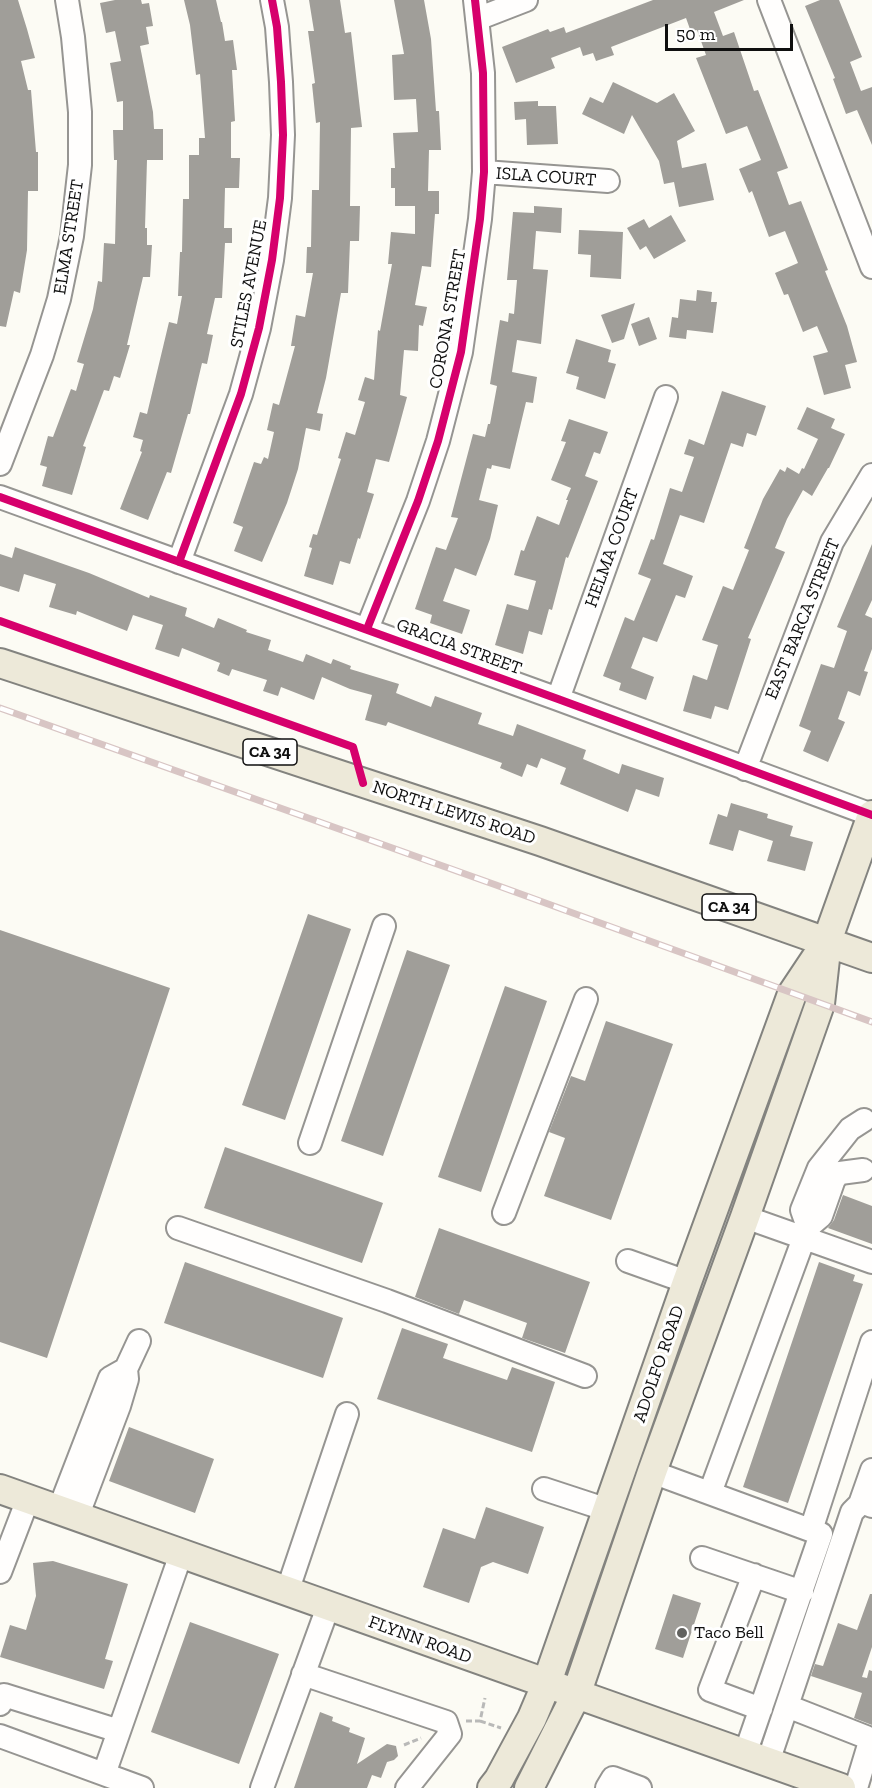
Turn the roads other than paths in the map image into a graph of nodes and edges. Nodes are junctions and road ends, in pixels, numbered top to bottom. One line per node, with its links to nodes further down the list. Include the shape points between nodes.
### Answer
1 (67, 0): 10 (street, ELMA STREET, via 80,112 80,165 72,236 42,355)
2 (272, 0): 13 (street, STILES AVENUE, via 283,135 272,260 241,394)
3 (526, 0): 5 (street)
4 (770, 0): 8 (street)
5 (476, 10): 6 (street, CORONA STREET, via 484,102)
6 (484, 172): 7 (street, ISLA COURT); 14 (street, CORONA STREET, via 461,352 418,501)
7 (608, 181)
8 (872, 267)
9 (666, 397): 16 (street, HELMA COURT)
10 (0, 464)
11 (872, 475): 17 (street, EAST BARCA STREET, via 832,542)
12 (0, 497): 13 (street, GRACIA STREET)
13 (179, 562): 14 (street, GRACIA STREET)
14 (367, 629): 16 (street, GRACIA STREET)
15 (0, 663): 20 (main road, NORTH LEWIS ROAD / CA 34, via 540,841)
16 (558, 699): 17 (street, GRACIA STREET)
17 (745, 770): 18 (street, GRACIA STREET)
18 (872, 815): 20 (main road, ADOLFO ROAD)
19 (384, 926): 24 (street)
20 (827, 941): 21 (main road, NORTH LEWIS ROAD / CA 34); 28 (main road, ADOLFO ROAD, via 820,1004); 33 (main road, ADOLFO ROAD, via 792,994)
21 (872, 958)
22 (586, 999): 27 (street)
23 (864, 1120): 25 (street, via 850,1129)
24 (310, 1143)
25 (830, 1152): 26 (street); 30 (street, via 802,1210)
26 (868, 1171): 30 (street, via 840,1173 820,1216)
27 (504, 1213)
28 (745, 1217): 30 (street); 39 (main road, ADOLFO ROAD)
29 (178, 1228): 36 (street)
30 (806, 1232): 32 (street); 42 (street)
31 (628, 1261): 33 (street)
32 (872, 1262)
33 (687, 1282): 45 (main road, ADOLFO ROAD)
34 (139, 1341): 46 (street, via 126,1368 110,1378)
35 (872, 1342): 47 (street)
36 (585, 1376)
37 (347, 1414): 52 (street)
38 (872, 1470): 44 (street)
39 (652, 1472): 42 (street); 57 (main road, ADOLFO ROAD)
40 (0, 1489): 43 (main road, FLYNN ROAD)
41 (544, 1489): 45 (street)
42 (710, 1493): 47 (street)
43 (28, 1499): 46 (main road, FLYNN ROAD); 50 (street)
44 (866, 1505): 59 (street, via 852,1512)
45 (608, 1510): 56 (main road, ADOLFO ROAD)
46 (68, 1513): 48 (main road, FLYNN ROAD)
47 (811, 1530): 53 (street, via 821,1534)
48 (181, 1554): 52 (main road, FLYNN ROAD); 61 (street)
49 (702, 1558): 51 (street)
50 (0, 1572)
51 (754, 1575): 53 (street); 60 (street, via 710,1690)
52 (287, 1592): 54 (main road, FLYNN ROAD)
53 (802, 1592): 60 (street)
54 (328, 1606): 55 (street); 56 (main road, FLYNN ROAD)
55 (303, 1674): 66 (street); 67 (street, via 446,1722 450,1734)
56 (546, 1685): 57 (main road, FLYNN ROAD); 68 (main road, ADOLFO ROAD)
57 (576, 1695): 63 (main road, FLYNN ROAD); 69 (main road, ADOLFO ROAD)
58 (0, 1704): 61 (street, via 4,1695)
59 (787, 1706): 63 (street); 73 (street, via 866,1737 869,1745)
60 (760, 1709): 63 (street)
61 (119, 1731): 64 (street)
62 (0, 1736): 64 (street)
63 (756, 1758): 72 (main road, FLYNN ROAD)
64 (104, 1774): 65 (street)
65 (142, 1788)
66 (262, 1788)
67 (406, 1788)
68 (492, 1788)
69 (529, 1788)
70 (607, 1788): 71 (street, via 613,1778)
71 (640, 1788)
72 (841, 1788)
73 (855, 1788)

